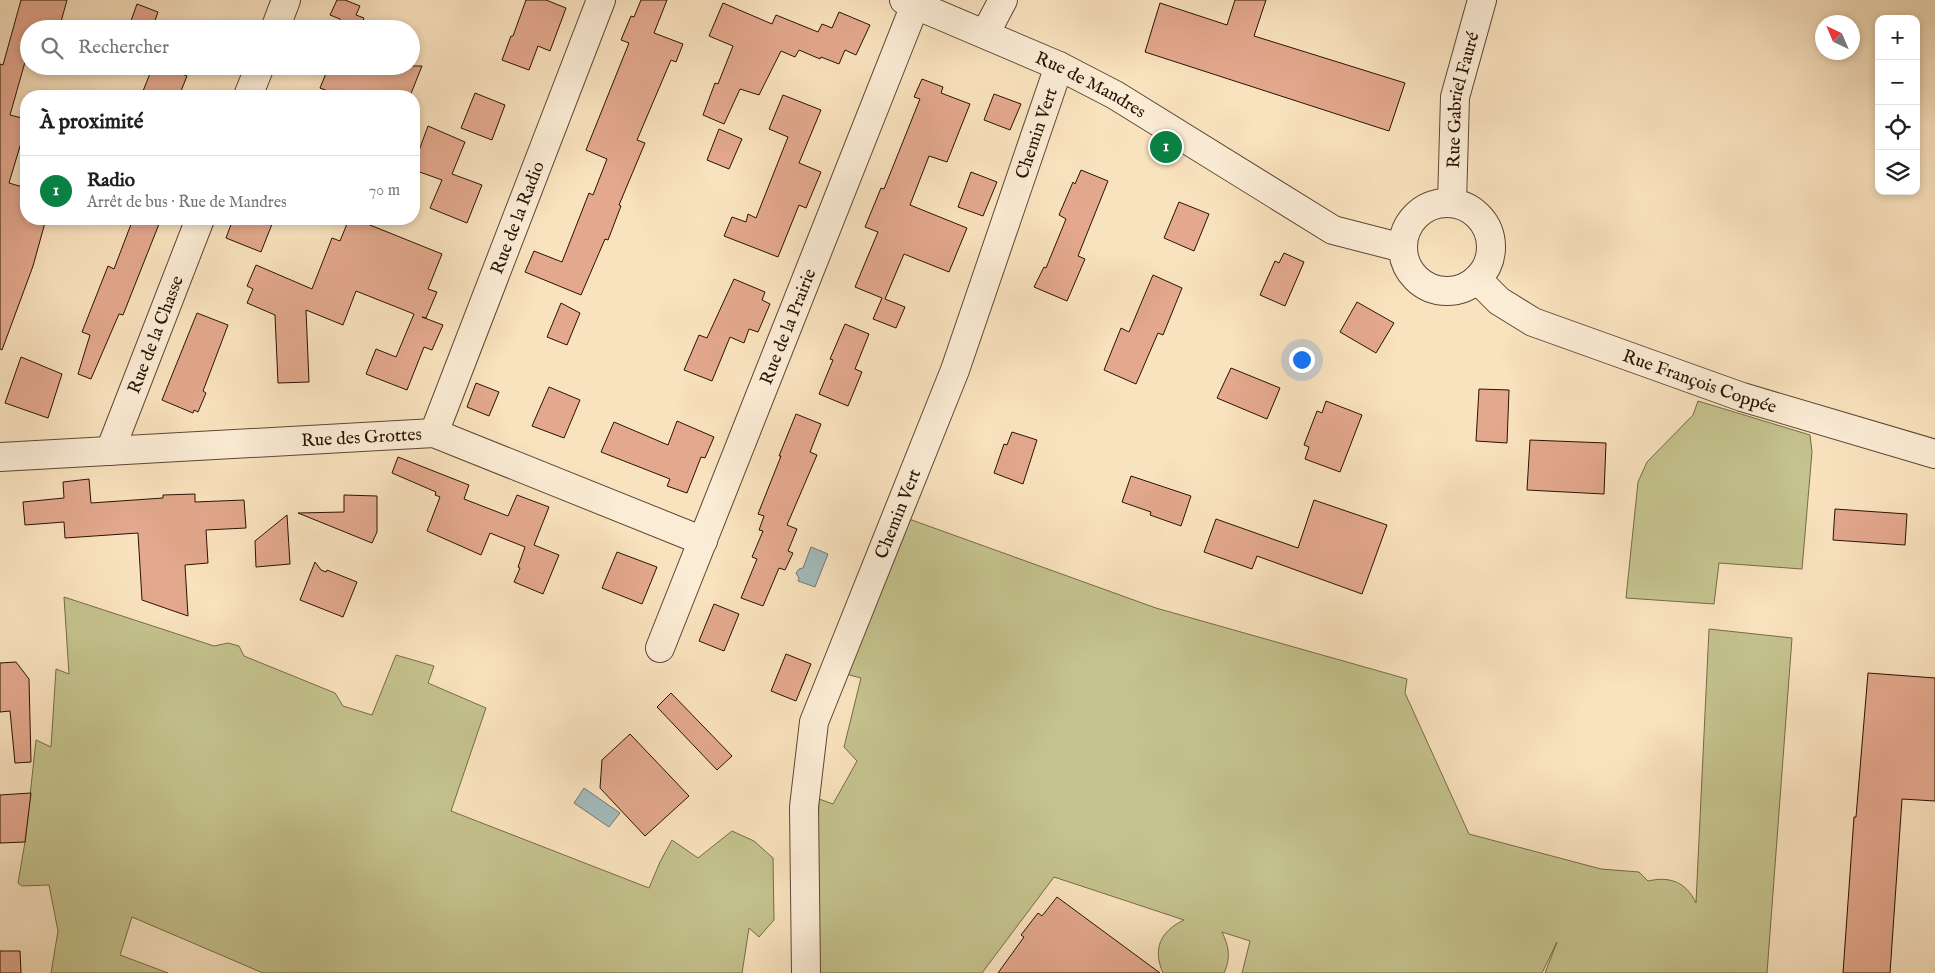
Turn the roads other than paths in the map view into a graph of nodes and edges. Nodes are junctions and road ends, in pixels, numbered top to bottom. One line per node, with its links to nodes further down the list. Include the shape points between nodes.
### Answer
1 (286, 0): 6 (street)
2 (601, 0): 15 (street, Rue de la Radio)
3 (1003, 0): 7 (street)
4 (1482, 0): 11 (street, Rue Gabriel Fauré, via 1455,98)
5 (910, 2): 7 (street, Rue de Mandres); 19 (street, Rue de la Prairie)
6 (278, 20)
7 (985, 34): 8 (street, Rue de Mandres)
8 (1059, 66): 13 (street, Rue de Mandres, via 1115,96 1333,230); 21 (street, Chemin Vert, via 955,370 814,722 804,807)
9 (256, 75): 10 (street)
10 (250, 90)
11 (1452, 203): 13 (street, via 1428,208 1418,215 1409,224); 14 (street, via 1475,212 1489,233 1490,258)
12 (198, 225): 16 (street, Rue de la Chasse)
13 (1403, 248): 14 (street, via 1411,272 1430,288 1455,290)
14 (1477, 280): 17 (street, Rue François Coppée, via 1498,301 1533,322 1742,397)
15 (434, 434): 16 (street, Rue des Grottes); 19 (street, Rue des Grottes)
16 (110, 451): 18 (street, Rue des Grottes)
17 (1935, 454)
18 (0, 458)
19 (703, 541): 20 (street, Rue de la Prairie)
20 (660, 648)
21 (806, 973)

